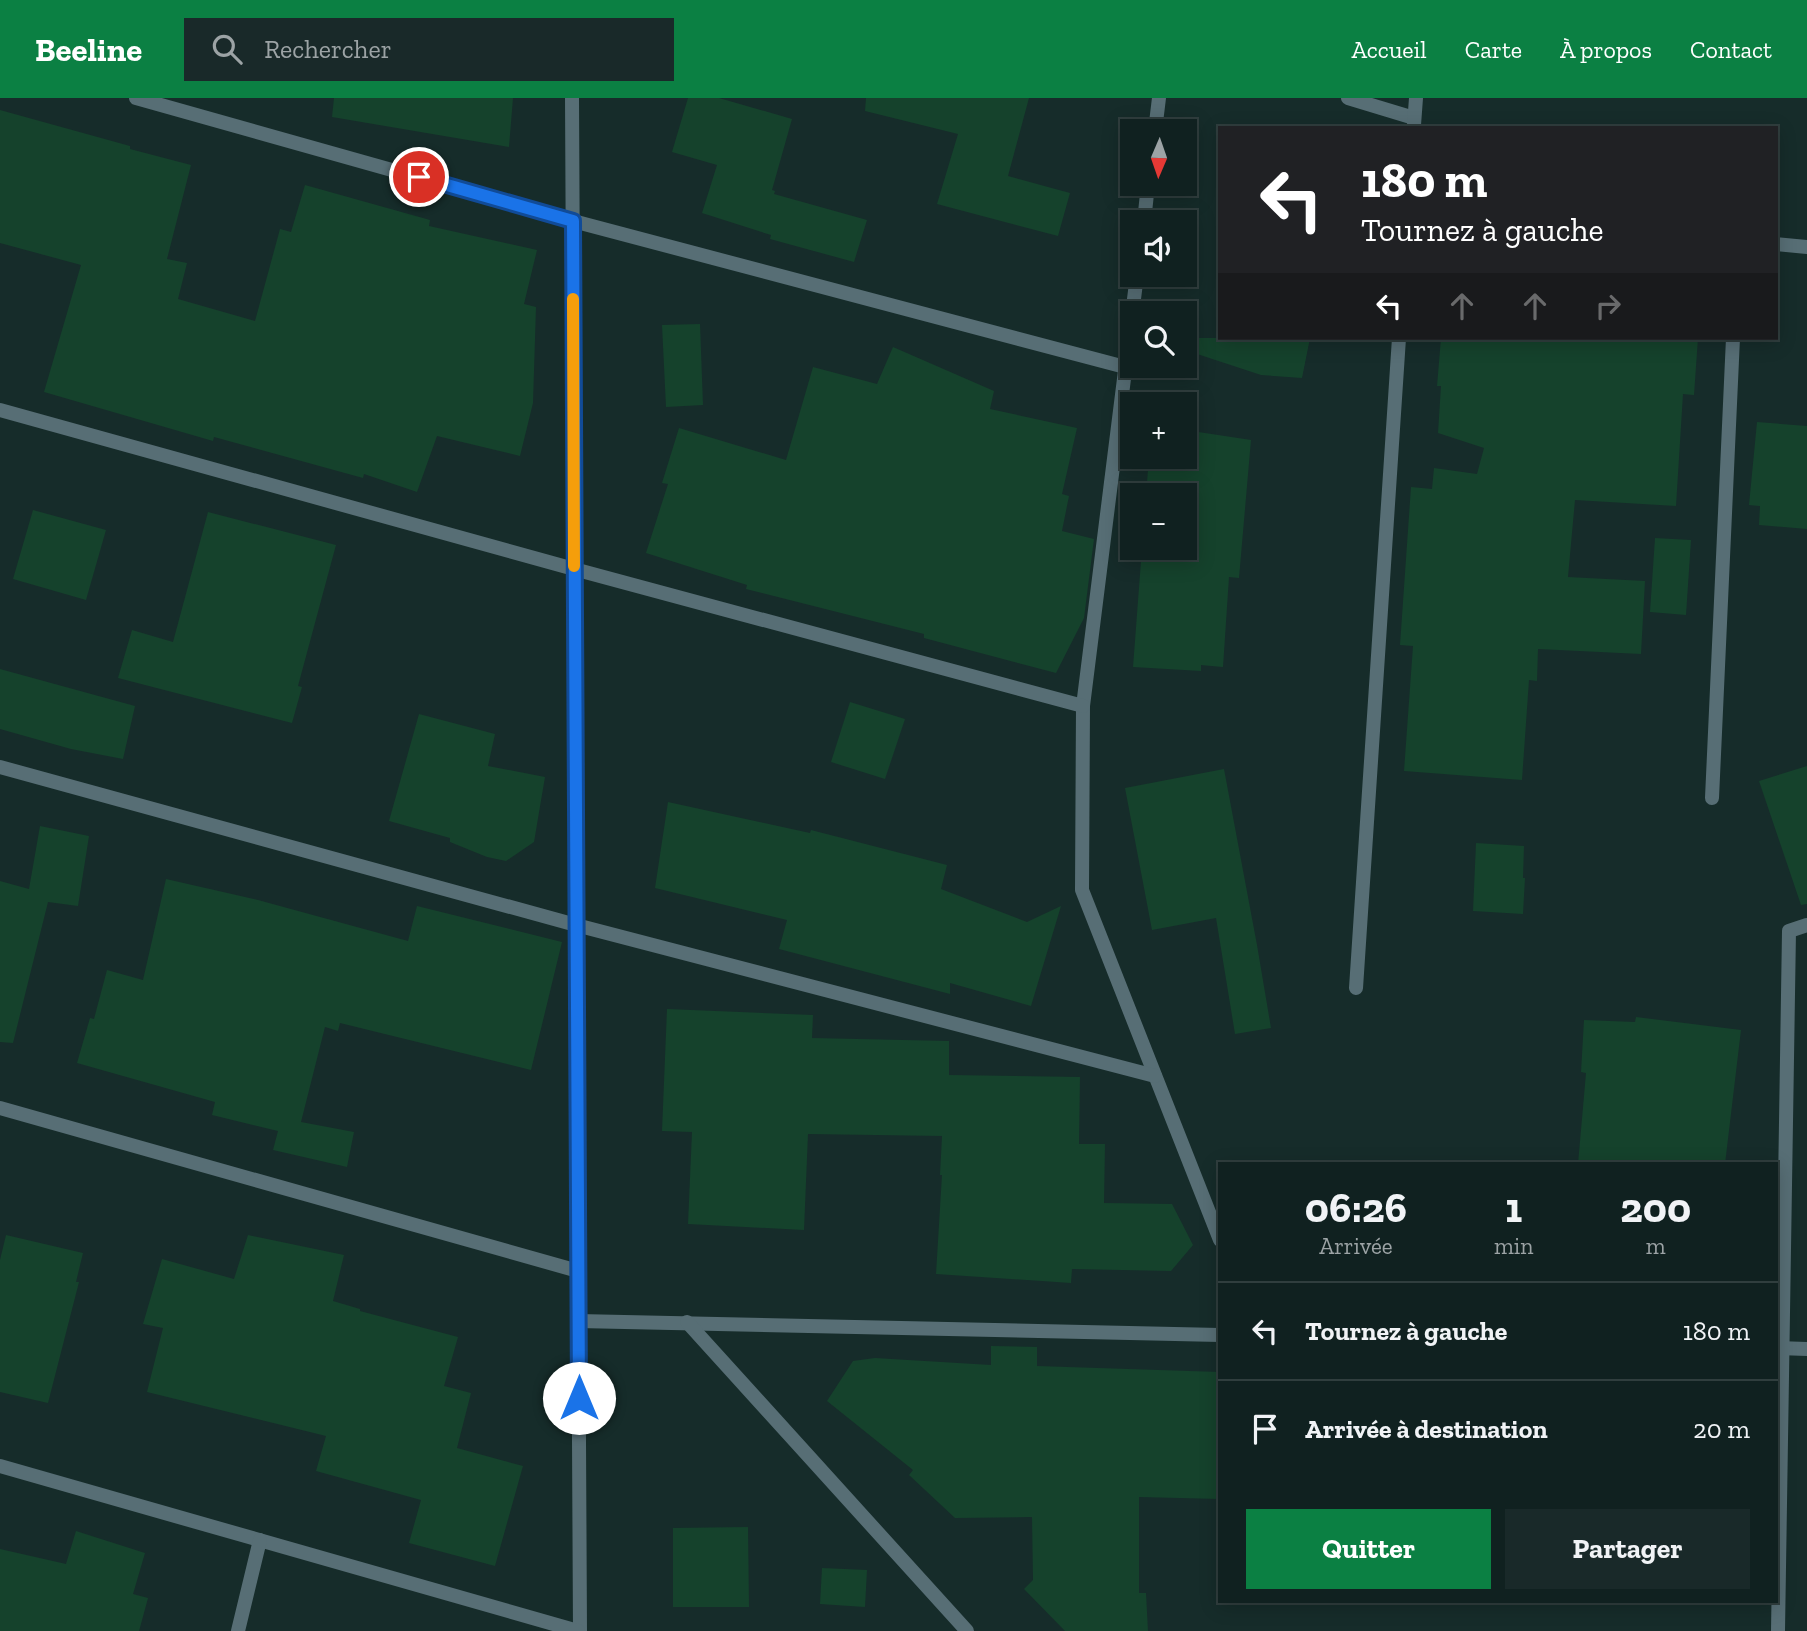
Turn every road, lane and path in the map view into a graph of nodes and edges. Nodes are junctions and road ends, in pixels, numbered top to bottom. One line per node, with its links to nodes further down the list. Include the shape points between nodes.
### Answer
1 (136, 98): 8 (street)
2 (572, 98): 8 (street)
3 (1159, 98): 6 (street)
4 (1348, 98): 7 (street)
5 (1416, 98): 7 (street)
6 (1156, 119)
7 (1414, 123)
8 (573, 221): 13 (street); 16 (street)
9 (1778, 244): 10 (street)
10 (1807, 247)
11 (1399, 340): 22 (street)
12 (1733, 340): 19 (street)
13 (1120, 366)
14 (1124, 378): 17 (street)
15 (0, 410): 16 (street)
16 (574, 569): 17 (street); 20 (street)
17 (1083, 706): 23 (street, via 1082,890)
18 (0, 767): 20 (street)
19 (1712, 798)
20 (576, 925): 23 (street); 26 (street)
21 (1807, 925): 31 (street, via 1789,931)
22 (1356, 988)
23 (1155, 1076): 25 (street)
24 (0, 1108): 26 (street)
25 (1218, 1235)
26 (578, 1271): 27 (street)
27 (578, 1321): 28 (street); 36 (street)
28 (687, 1322): 29 (street); 37 (street)
29 (1218, 1335)
30 (1807, 1339): 31 (street)
31 (1780, 1348): 32 (street); 38 (street)
32 (1807, 1349)
33 (0, 1466): 34 (street)
34 (260, 1540): 35 (street); 36 (street)
35 (238, 1631)
36 (579, 1631)
37 (967, 1631)
38 (1779, 1631)

